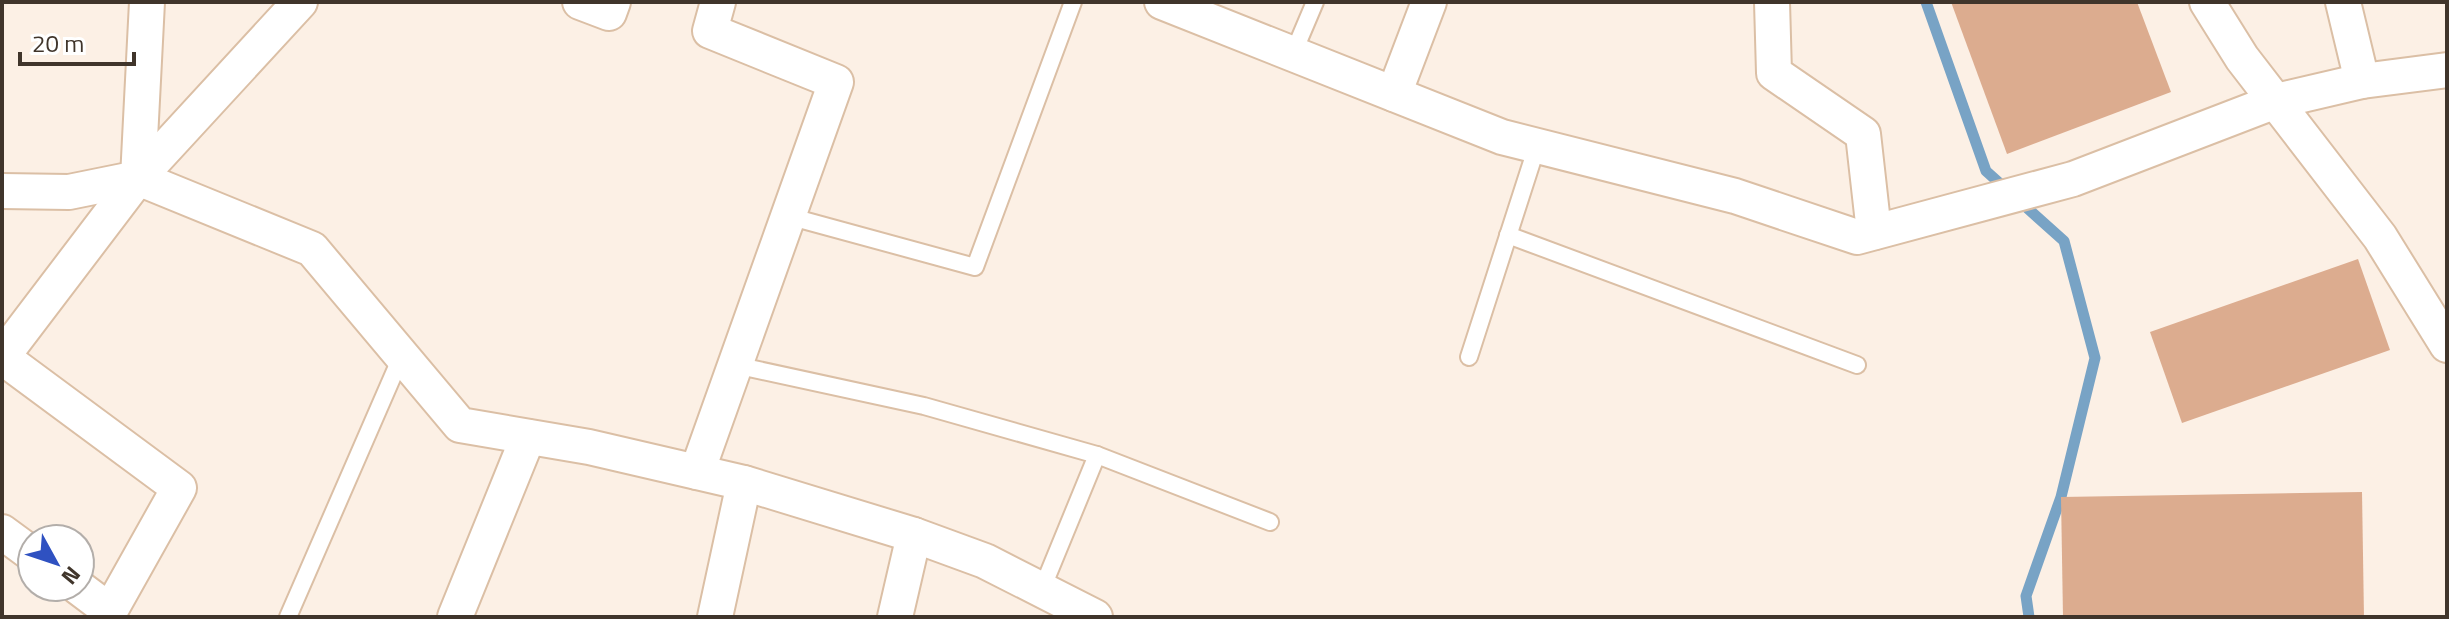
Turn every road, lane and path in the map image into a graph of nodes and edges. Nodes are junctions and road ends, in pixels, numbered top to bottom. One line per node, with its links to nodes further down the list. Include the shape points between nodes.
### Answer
1 (147, 2): 19 (street)
2 (300, 2): 19 (street)
3 (580, 2): 4 (street, via 609,13)
4 (613, 2)
5 (718, 2): 21 (street, via 710,31 836,82)
6 (1073, 2): 21 (lane, via 975,267)
7 (1162, 2): 13 (street)
8 (1315, 2): 13 (lane)
9 (1429, 2): 16 (street)
10 (1772, 2): 22 (street, via 1774,73 1863,134)
11 (2207, 2): 17 (street)
12 (2343, 2): 15 (street)
13 (1293, 54): 16 (street)
14 (2447, 70): 15 (street)
15 (2362, 81): 17 (street)
16 (1394, 94): 18 (street)
17 (2276, 101): 22 (street, via 2073,179); 24 (street, via 2380,237)
18 (1537, 146): 22 (street, via 1735,196 1857,237); 23 (lane)
19 (138, 178): 20 (street, via 69,192); 25 (street, via 312,249); 26 (street)
20 (2, 191)
21 (788, 216): 28 (street)
22 (1874, 232)
23 (1508, 235): 27 (lane); 29 (lane)
24 (2442, 331)
25 (402, 355): 30 (street, via 460,425); 38 (lane)
26 (2, 357): 36 (street, via 179,488 110,611)
27 (1469, 357)
28 (735, 365): 31 (lane, via 924,406); 32 (street)
29 (1857, 365)
30 (528, 437): 32 (street); 39 (street)
31 (1097, 455): 34 (lane); 37 (lane)
32 (697, 472): 33 (street)
33 (744, 483): 35 (street); 40 (street)
34 (1270, 522)
35 (914, 535): 37 (street, via 985,561); 41 (street)
36 (96, 600)
37 (1051, 602): 42 (street)
38 (288, 617)
39 (455, 617)
40 (715, 617)
41 (895, 617)
42 (1095, 617)

